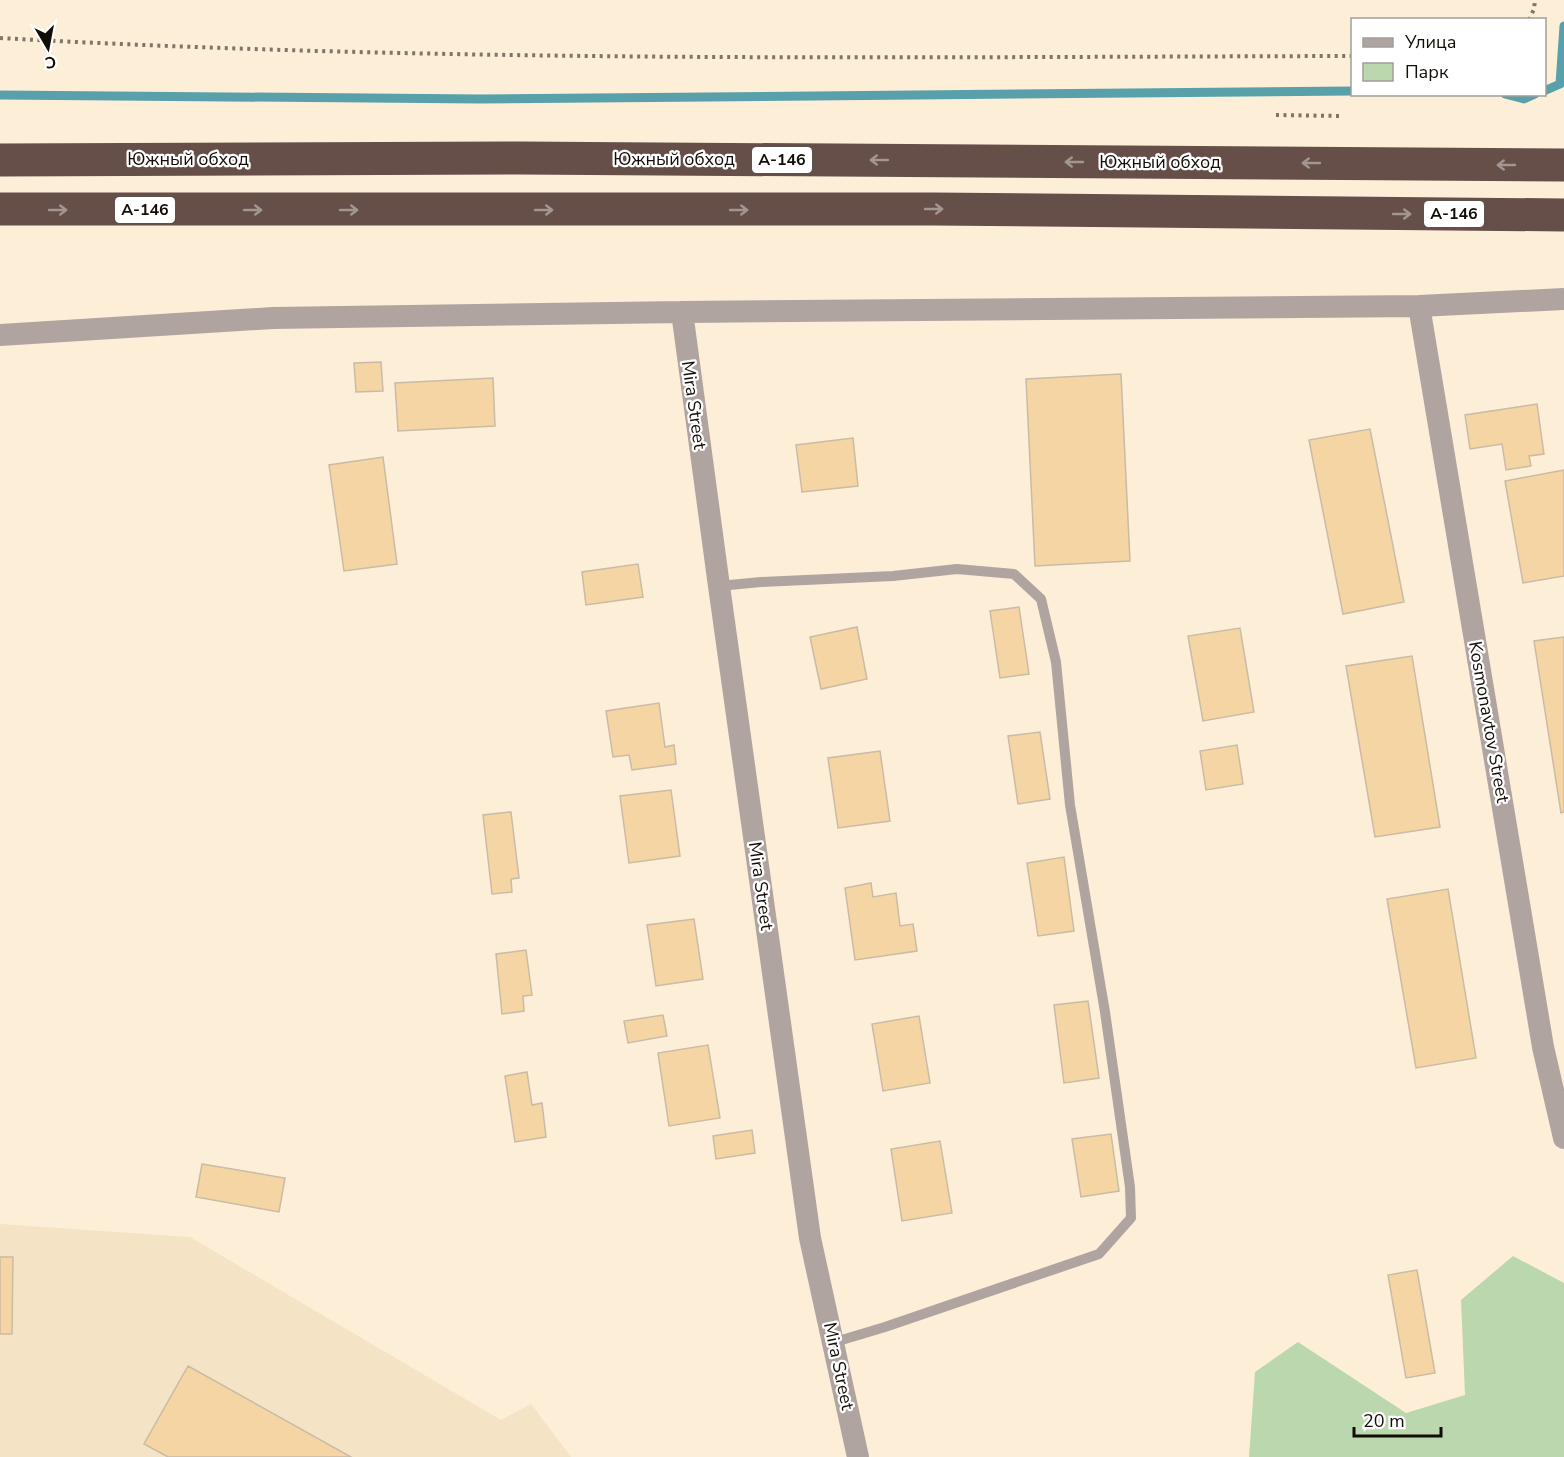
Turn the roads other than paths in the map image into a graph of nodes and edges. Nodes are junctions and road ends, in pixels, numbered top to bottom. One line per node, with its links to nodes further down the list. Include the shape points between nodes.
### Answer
1 (0, 160): 2 (highway, Южный обход / А-146, one-way to 1, via 520,158)
2 (1564, 165)
3 (0, 210): 4 (highway, А-146, one-way to 4, via 945,209)
4 (1564, 215)
5 (1564, 299): 6 (street)
6 (1419, 306): 7 (street); 10 (street, Kosmonavtov Street, via 1543,1047)
7 (682, 312): 8 (street, via 273,318); 9 (street, Mira Street)
8 (0, 335)
9 (718, 586): 11 (street, Mira Street, via 810,1238); 11 (lane, via 957,569 1014,574 1041,599 1056,662 1070,805 1105,1012 1131,1218 1099,1254)
10 (1564, 1138)
11 (835, 1342): 12 (street, Mira Street)
12 (858, 1457)

